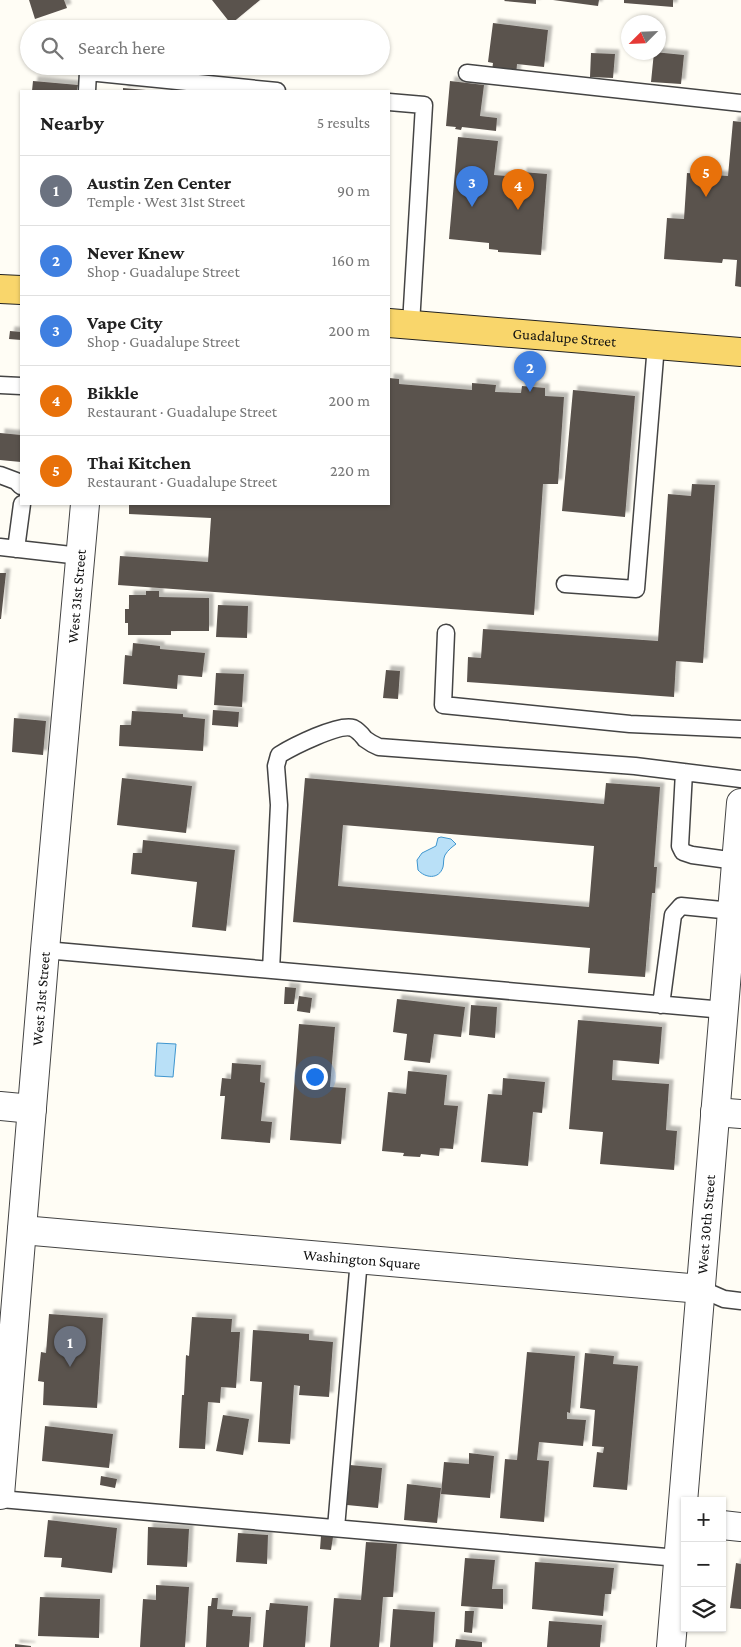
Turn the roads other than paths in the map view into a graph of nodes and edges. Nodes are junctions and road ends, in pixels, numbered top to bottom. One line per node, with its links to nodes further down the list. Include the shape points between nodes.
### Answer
1 (467, 73): 7 (lane)
2 (88, 75): 4 (lane)
3 (118, 75): 5 (lane)
4 (87, 90)
5 (268, 90)
6 (390, 102): 10 (lane, via 424,105)
7 (741, 102)
8 (0, 289): 9 (main road)
9 (20, 290)
10 (400, 324): 11 (main road, Guadalupe Street)
11 (656, 346): 12 (main road, Guadalupe Street); 21 (lane, via 636,589)
12 (741, 352)
13 (0, 385): 14 (lane)
14 (20, 386)
15 (0, 475): 16 (lane)
16 (20, 485)
17 (22, 505): 19 (lane)
18 (85, 505): 20 (street, West 31st Street)
19 (8, 548): 20 (lane)
20 (80, 556): 29 (street, West 31st Street)
21 (565, 584)
22 (446, 633): 23 (lane, via 443,705 630,724)
23 (741, 729)
24 (684, 772): 25 (lane); 27 (lane, via 680,846 683,852); 30 (lane, via 378,747 351,727 339,728 288,750 279,755 276,766 279,806)
25 (741, 779)
26 (741, 803): 27 (street, West 30th Street)
27 (736, 862): 28 (street, West 30th Street)
28 (735, 919): 31 (lane, via 681,906 676,911); 32 (street, West 30th Street)
29 (45, 950): 30 (lane); 34 (street, West 31st Street)
30 (271, 970): 31 (lane)
31 (661, 1005): 32 (lane)
32 (724, 1010): 35 (street, West 30th Street)
33 (0, 1106): 34 (street)
34 (32, 1109): 36 (street, West 31st Street)
35 (728, 1113): 38 (street, West 30th Street)
36 (22, 1230): 37 (street, Washington Square); 40 (street, West 31st Street)
37 (359, 1259): 38 (street, Washington Square); 46 (lane)
38 (701, 1289): 39 (lane, via 724,1299); 42 (street, West 30th Street)
39 (741, 1301)
40 (2, 1427): 41 (street, West 31st Street)
41 (0, 1495)
42 (685, 1497)
43 (0, 1499): 46 (lane)
44 (726, 1525): 45 (street)
45 (741, 1527)
46 (336, 1528): 48 (lane)
47 (681, 1535): 48 (street, West 30th Street)
48 (678, 1558): 49 (street, West 30th Street)
49 (671, 1647)

